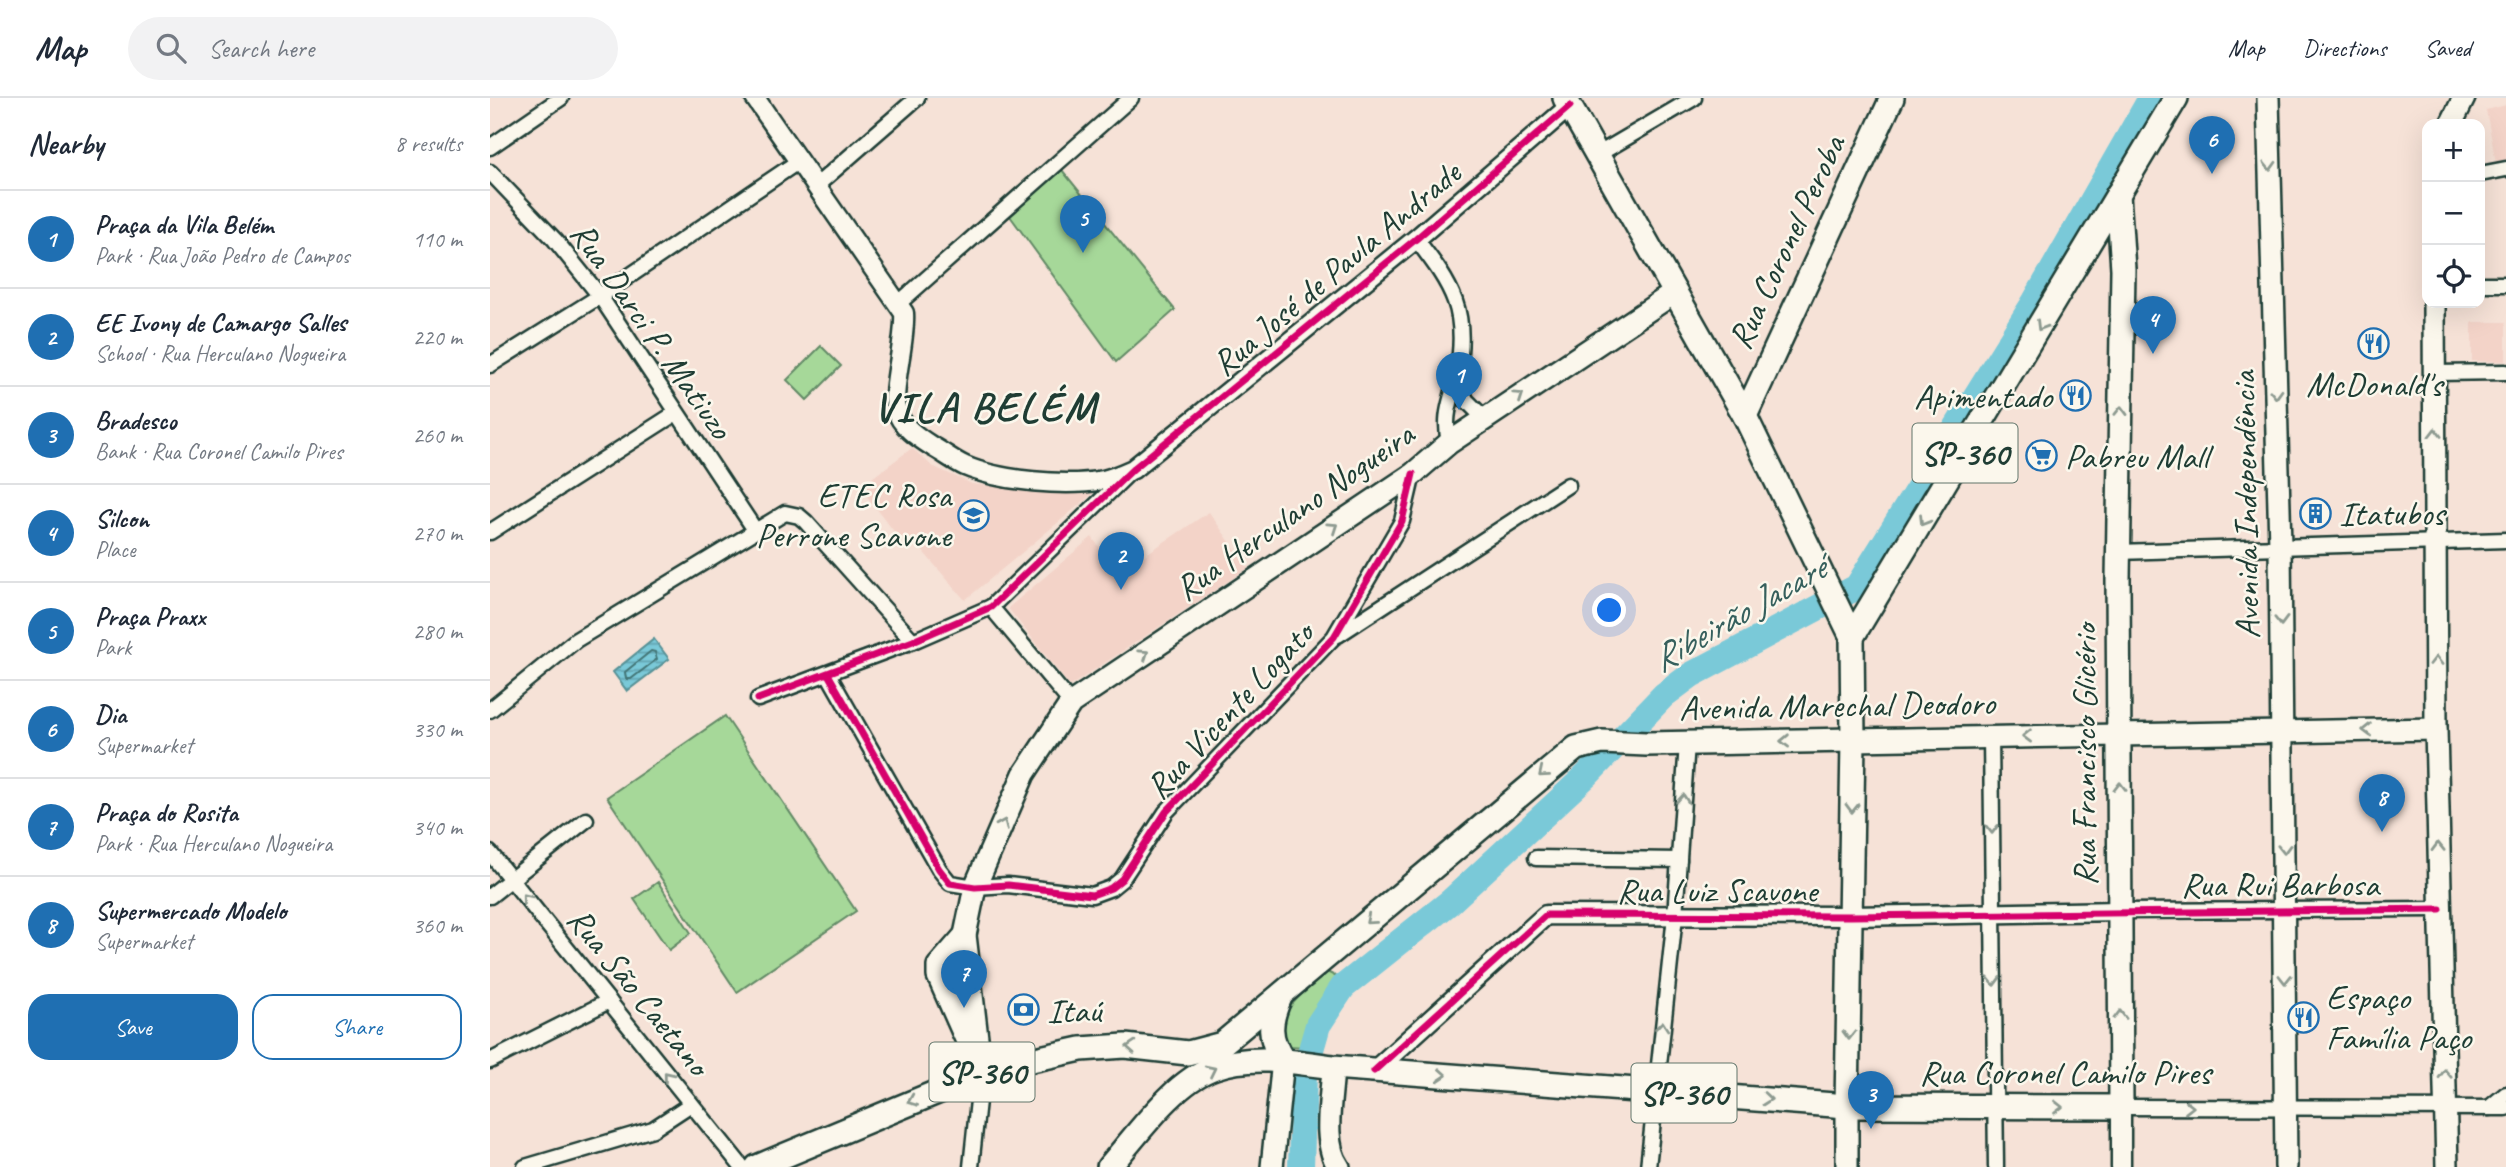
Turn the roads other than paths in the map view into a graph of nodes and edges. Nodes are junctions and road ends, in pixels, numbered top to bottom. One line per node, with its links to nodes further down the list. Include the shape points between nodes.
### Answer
1 (561, 98): 12 (street)
2 (755, 98): 14 (street)
3 (917, 98): 18 (street)
4 (1131, 98): 27 (street)
5 (1694, 98): 13 (street)
6 (1892, 98): 34 (main road, Rua Coronel Peroba)
7 (2176, 98): 19 (main road, SP-360)
8 (2268, 98): 44 (main road, Avenida Independência, one-way to 44)
9 (2464, 98): 11 (main road)
10 (1567, 102): 13 (main road); 20 (street, Rua José de Paula Andrade)
11 (2454, 119)
12 (490, 147)
13 (1597, 155): 25 (main road)
14 (799, 161): 18 (street); 26 (street)
15 (2506, 169): 16 (street)
16 (2485, 173)
17 (493, 181): 26 (street, Rua Darci P. Matiuzo, via 555,240)
18 (816, 186): 27 (street)
19 (2118, 194): 21 (main road, SP-360); 22 (main road, Rua Francisco Glicério)
20 (1416, 239): 32 (street, via 1445,276 1462,316); 37 (street, Rua José de Paula Andrade)
21 (2076, 267): 22 (main road, via 2101,261); 48 (main road, SP-360, one-way to 48)
22 (2123, 269): 45 (main road, Rua Francisco Glicério, one-way to 22)
23 (2485, 284): 24 (street)
24 (2506, 284)
25 (1674, 293): 34 (main road); 35 (main road, Rua Herculano Nogueira, one-way to 25)
26 (600, 296): 29 (street); 33 (street, Rua Darci P. Matiuzo)
27 (899, 303): 37 (street, via 905,327 895,396 904,424 918,437 964,466 990,475 1065,482 1103,480)
28 (2434, 308): 31 (main road)
29 (490, 365)
30 (2506, 372): 31 (street)
31 (2435, 373): 43 (main road, one-way to 31)
32 (1457, 375): 35 (street, via 1466,400); 36 (street, via 1445,415)
33 (676, 413): 40 (street, Rua Darci P. Matiuzo); 41 (street)
34 (1745, 416): 48 (main road)
35 (1485, 419): 36 (main road, Rua Herculano Nogueira)
36 (1449, 443): 38 (main road, Rua Herculano Nogueira)
37 (1133, 469): 46 (street)
38 (1413, 474): 47 (street, Rua Vicente Logato, via 1402,521); 52 (main road, Rua Herculano Nogueira, one-way to 38)
39 (1569, 485): 47 (street)
40 (755, 530): 49 (street, via 792,513 806,522); 53 (street, via 576,640)
41 (490, 532)
42 (2506, 540): 43 (street)
43 (2436, 541): 44 (street); 54 (main road, one-way to 43)
44 (2280, 546): 45 (street); 55 (main road, Avenida Independência, one-way to 55)
45 (2118, 552): 56 (main road, Rua Francisco Glicério)
46 (991, 607): 49 (street); 52 (street)
47 (1334, 637): 65 (street, Rua Vicente Logato, via 1166,812 1122,879 1111,888 1093,895 1008,885)
48 (1852, 637): 58 (main road)
49 (914, 641): 50 (street)
50 (828, 674): 51 (street); 65 (street, via 939,869 950,883)
51 (758, 699)
52 (1071, 703): 65 (main road, Rua Herculano Nogueira, one-way to 52, via 1024,774)
53 (490, 710)
54 (2436, 729): 55 (main road, Avenida Marechal Deodoro, one-way to 55); 67 (main road, one-way to 54)
55 (2282, 731): 56 (main road, Avenida Marechal Deodoro); 69 (main road, Avenida Independência, one-way to 69)
56 (2119, 734): 57 (main road, Avenida Marechal Deodoro, one-way to 57); 68 (main road, Rua Francisco Glicério, one-way to 56)
57 (1991, 737): 58 (main road, Avenida Marechal Deodoro); 70 (street, one-way to 70)
58 (1853, 740): 59 (main road, Avenida Marechal Deodoro / SP-360, one-way to 59); 72 (main road, one-way to 72)
59 (1687, 743): 63 (street, one-way to 59); 76 (main road, Avenida Marechal Deodoro / SP-360, one-way to 76, via 1602,742 1576,748)
60 (586, 820): 64 (street)
61 (490, 853): 64 (street, Rua São Caetano)
62 (1536, 858): 63 (street)
63 (1679, 860): 71 (street)
64 (511, 879): 66 (street); 77 (street, Rua São Caetano, one-way to 64)
65 (975, 887): 73 (main road, Rua Herculano Nogueira)
66 (490, 895)
67 (2440, 909): 69 (street, Rua Rui Barbosa); 91 (main road, one-way to 67)
68 (2120, 911): 69 (street, Rua Rui Barbosa); 70 (street, Rua Luiz Scavone); 90 (main road, Rua Francisco Glicério, one-way to 68)
69 (2284, 911): 92 (main road, Avenida Independência, one-way to 92)
70 (1993, 913): 72 (street, Rua Luiz Scavone); 89 (street, one-way to 89)
71 (1675, 916): 72 (street, Rua Luiz Scavone); 82 (street, Rua Luiz Scavone, via 1546,915); 84 (street, one-way to 71)
72 (1851, 916): 88 (main road, one-way to 88)
73 (965, 935): 74 (main road); 75 (main road, Rua Herculano Nogueira)
74 (949, 956): 75 (main road, via 961,960); 83 (main road, via 938,966 938,976)
75 (970, 973): 83 (main road, Rua Herculano Nogueira)
76 (1280, 997): 78 (main road, Avenida Marechal Deodoro / SP-360, via 1222,1045 1188,1053); 80 (main road, via 1271,1018 1272,1043)
77 (609, 1002): 79 (street); 87 (street, Rua São Caetano, one-way to 77)
78 (1170, 1051): 83 (main road, SP-360, one-way to 83, via 1125,1046 1081,1049); 85 (main road, via 1179,1078)
79 (490, 1060)
80 (1288, 1061): 81 (main road, SP-360); 85 (main road, SP-360, one-way to 80, via 1212,1067); 101 (main road)
81 (1328, 1067): 82 (main road, SP-360); 95 (main road)
82 (1374, 1071): 84 (main road, Rua Coronel Camilo Pires / SP-360, one-way to 84)
83 (981, 1072): 98 (main road, SP-360, one-way to 98); 99 (street)
84 (1656, 1090): 88 (main road, Rua Coronel Camilo Pires / SP-360, one-way to 88); 102 (street)
85 (1174, 1093): 100 (main road, SP-360)
86 (2506, 1094): 93 (street)
87 (691, 1104): 96 (street, via 653,1129); 97 (street, Rua São Caetano)
88 (1847, 1106): 89 (main road, Rua Coronel Camilo Pires / SP-360); 103 (main road)
89 (1995, 1107): 90 (main road, Rua Coronel Camilo Pires / SP-360, one-way to 90); 104 (street)
90 (2121, 1107): 92 (street, Rua Coronel Camilo Pires, one-way to 92); 105 (street, Rua Francisco Glicério)
91 (2446, 1107): 92 (street, Rua Coronel Camilo Pires); 93 (street, Rua Coronel Camilo Pires); 107 (main road)
92 (2286, 1108): 106 (main road, Avenida Independência)
93 (2488, 1108): 94 (street, Rua Coronel Camilo Pires)
94 (2506, 1108)
95 (1334, 1165)
96 (525, 1167)
97 (742, 1167)
98 (757, 1167)
99 (971, 1167)
100 (1110, 1167)
101 (1272, 1167)
102 (1648, 1167)
103 (1847, 1167)
104 (1996, 1167)
105 (2121, 1167)
106 (2286, 1167)
107 (2447, 1167)

